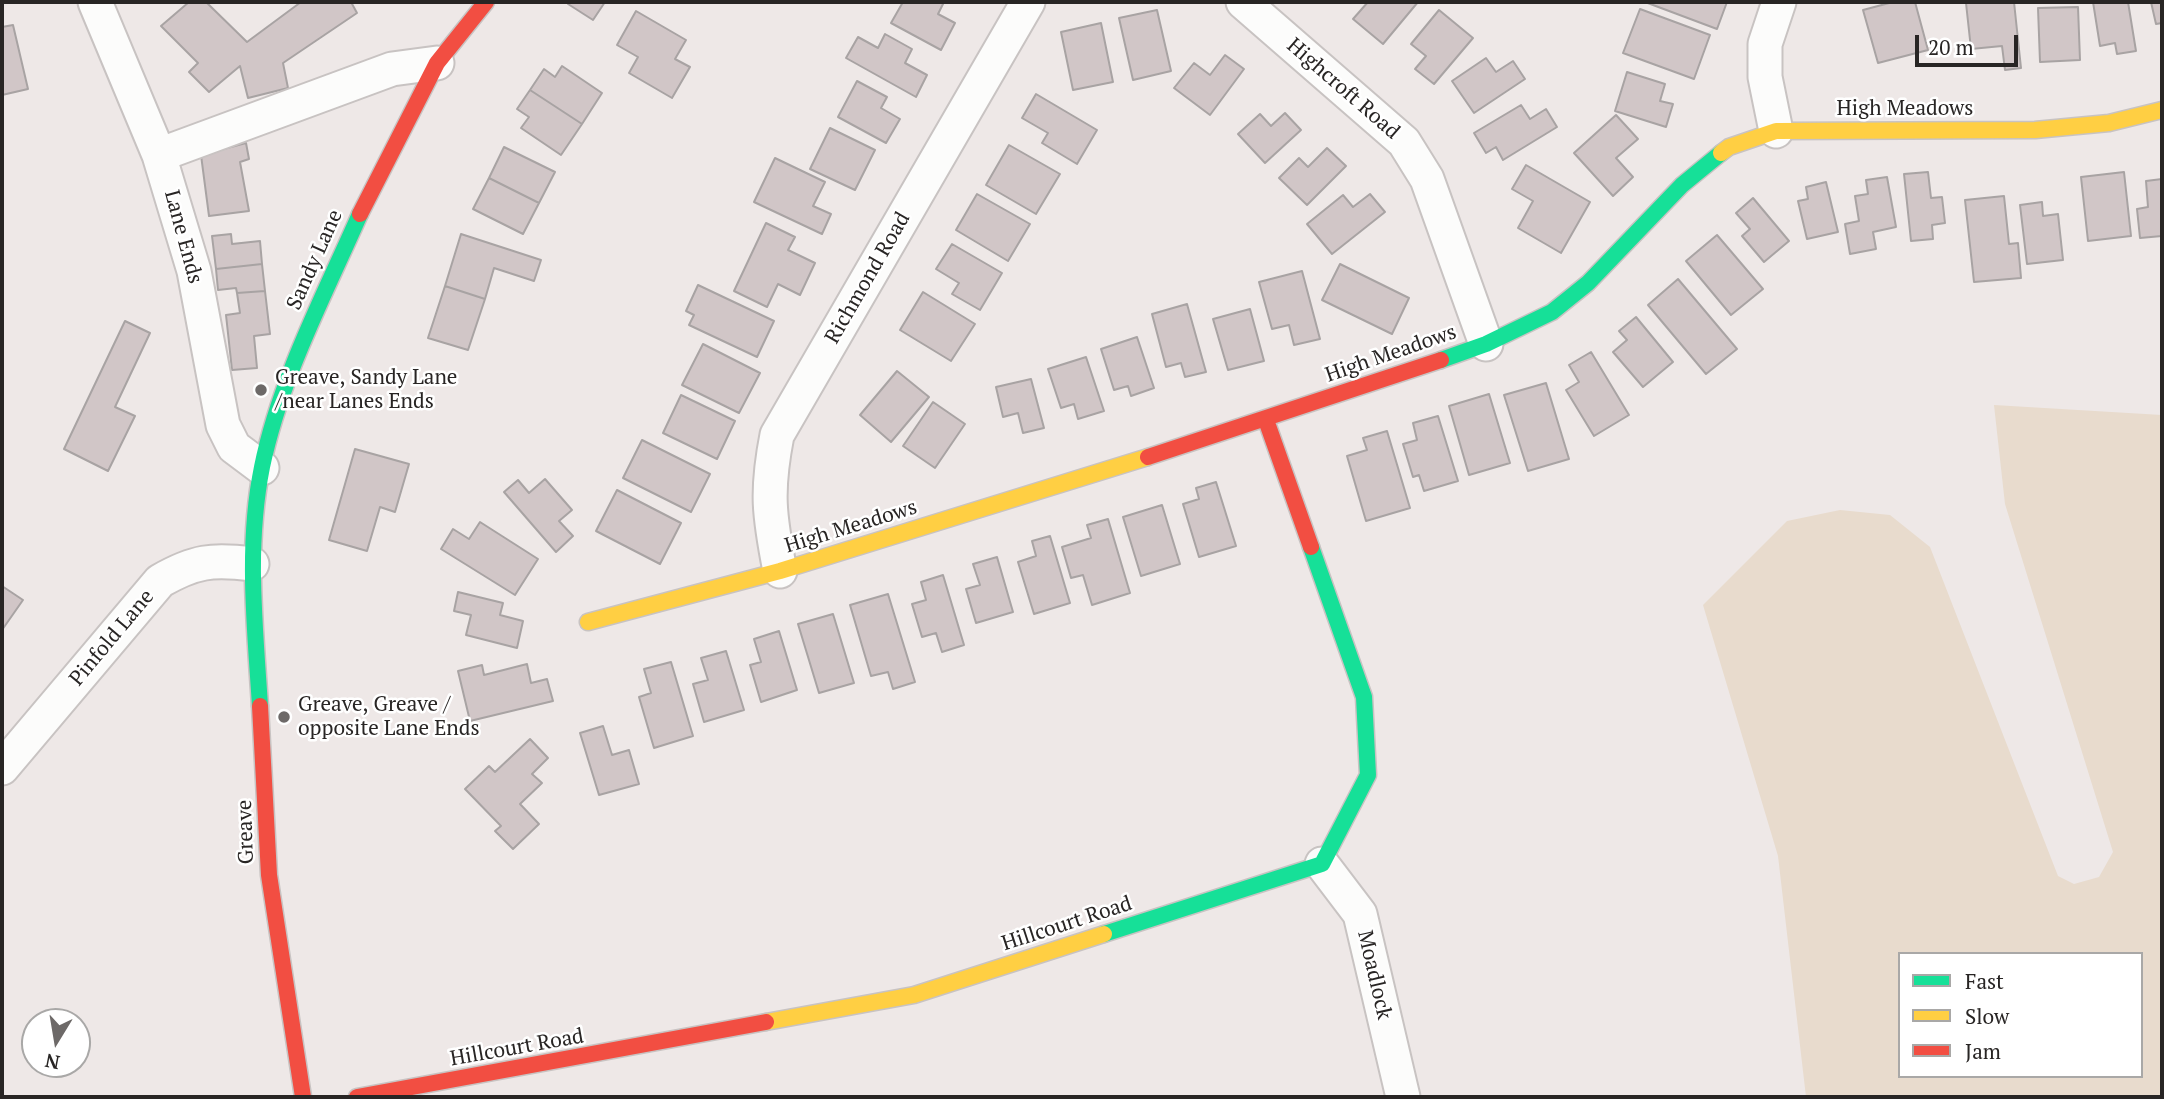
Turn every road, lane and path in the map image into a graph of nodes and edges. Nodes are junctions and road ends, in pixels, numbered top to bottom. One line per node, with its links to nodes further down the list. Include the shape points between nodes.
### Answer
1 (95, 2): 9 (street, Lane Ends)
2 (486, 2): 6 (street, Sandy Lane)
3 (1028, 2): 14 (street, Richmond Road, via 777,435 769,493)
4 (1243, 2): 10 (street, Highcroft Road, via 1404,142 1427,179)
5 (1779, 2): 8 (street, via 1765,44 1765,77)
6 (437, 63): 9 (street, via 392,69); 12 (street, Sandy Lane, via 361,211 305,335)
7 (2162, 110): 8 (street, High Meadows, via 2109,123 2035,130)
8 (1776, 131): 10 (street, High Meadows, via 1729,147 1682,185 1552,312)
9 (159, 155): 12 (street, Lane Ends, via 194,271 223,425 234,447)
10 (1486, 344): 11 (street, High Meadows)
11 (1266, 420): 14 (street, High Meadows); 17 (street, via 1364,697 1368,775)
12 (262, 468): 13 (street, Sandy Lane)
13 (252, 564): 16 (street, Pinfold Lane, via 215,560 186,566 160,581); 18 (street, Greave, via 269,875)
14 (780, 571): 15 (street, High Meadows)
15 (588, 622)
16 (2, 768)
17 (1322, 864): 19 (street, Hillcourt Road, via 914,995); 20 (street, Moadlock, via 1360,914)
18 (303, 1097)
19 (357, 1097)
20 (1403, 1097)

